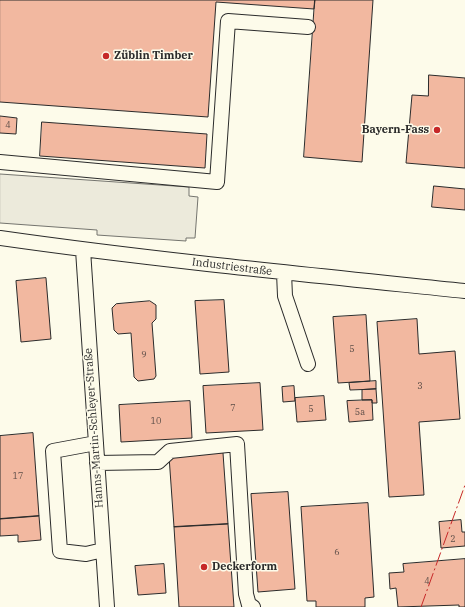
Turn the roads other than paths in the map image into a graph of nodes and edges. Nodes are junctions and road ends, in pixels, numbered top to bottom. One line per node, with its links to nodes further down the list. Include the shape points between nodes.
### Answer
1 (308, 27): 2 (street, via 228,21 217,182)
2 (0, 162)
3 (0, 238): 4 (street, Industriestraße)
4 (83, 250): 5 (street, Industriestraße); 8 (street, Hanns-Martin-Schleyer-Straße)
5 (284, 273): 6 (street, Industriestraße); 7 (street, via 286,296)
6 (465, 291)
7 (308, 364)
8 (96, 444): 9 (street, Hanns-Martin-Schleyer-Straße); 10 (street, via 53,451 53,459 60,551 86,554)
9 (97, 463): 10 (street, Hanns-Martin-Schleyer-Straße); 12 (street, via 158,462 170,451 237,444 246,594 249,605)
10 (103, 550): 11 (street, Hanns-Martin-Schleyer-Straße)
11 (106, 607)
12 (253, 607)

